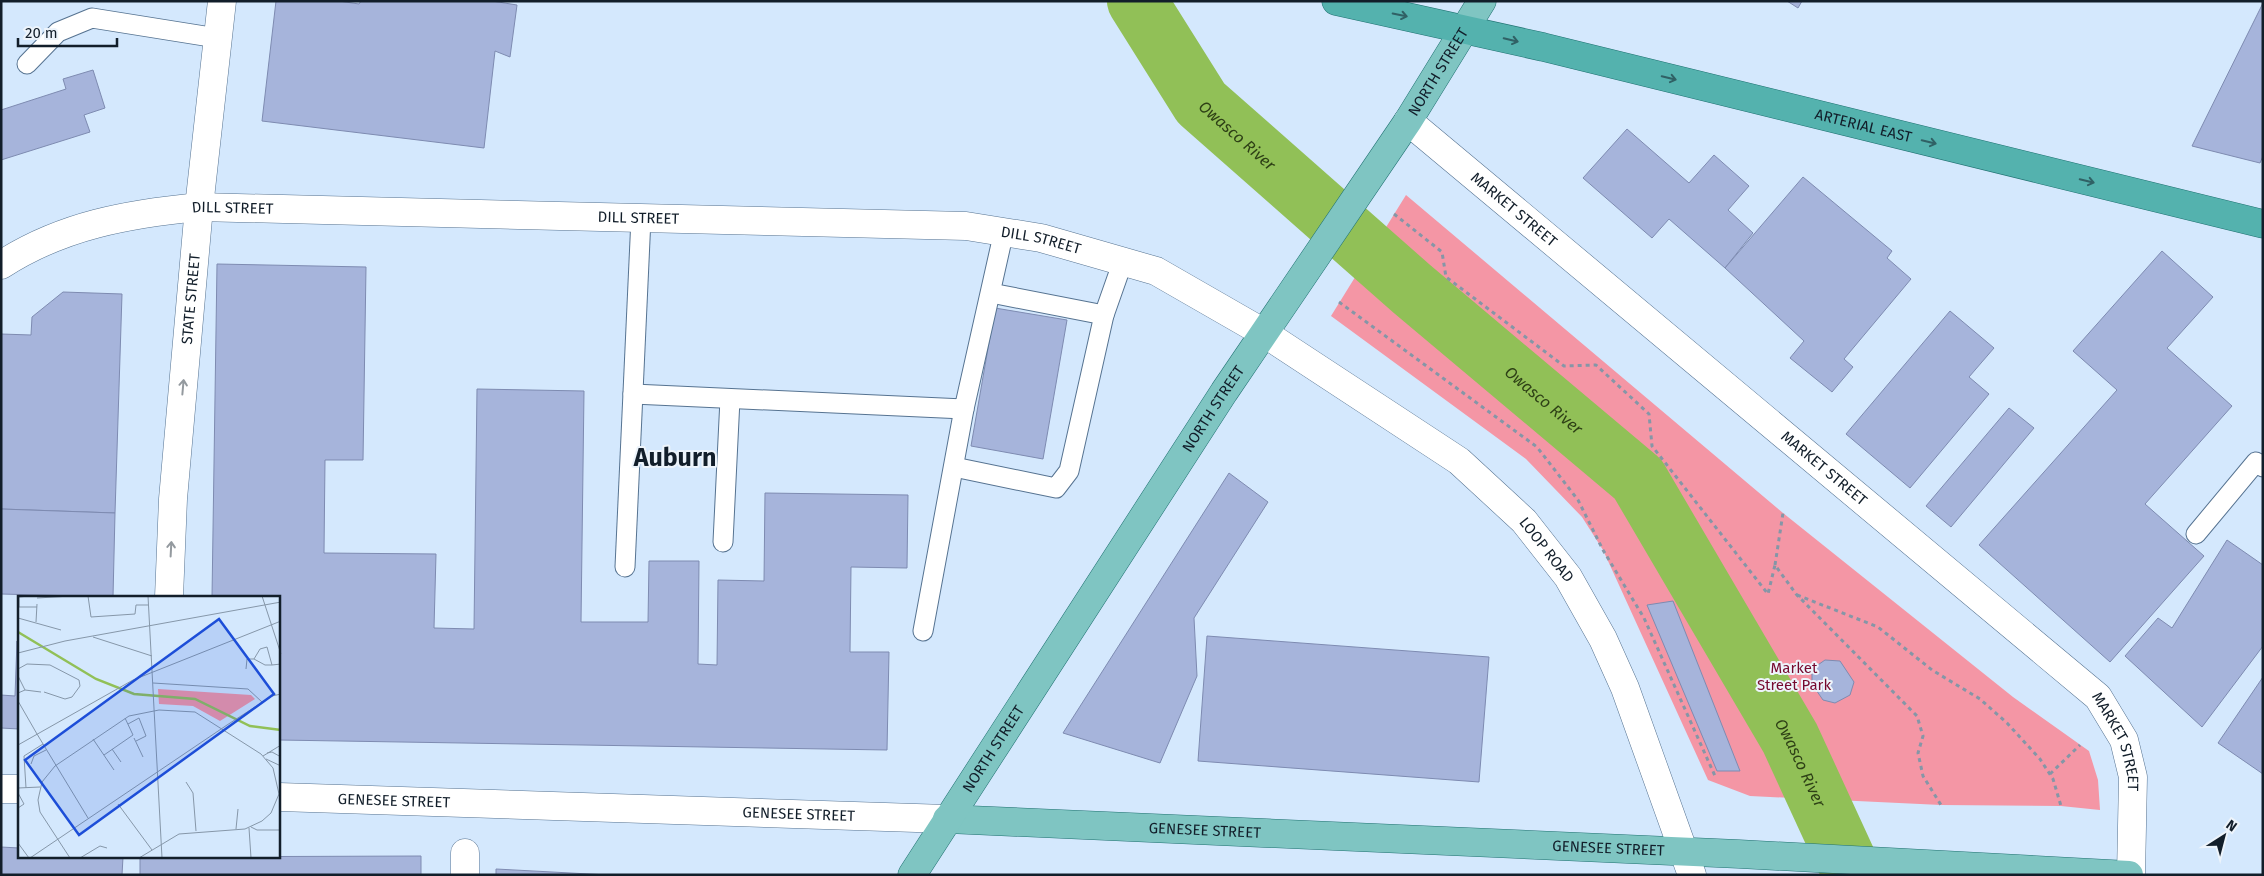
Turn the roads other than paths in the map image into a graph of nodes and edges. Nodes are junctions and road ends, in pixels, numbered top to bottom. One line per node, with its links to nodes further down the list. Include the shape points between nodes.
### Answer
1 (222, 1): 5 (street, STATE STREET)
2 (1336, 1): 4 (highway, ARTERIAL EAST, one-way to 4)
3 (1482, 1): 4 (main road, NORTH STREET)
4 (1464, 29): 7 (main road, NORTH STREET); 10 (highway, ARTERIAL EAST, one-way to 10)
5 (218, 38): 6 (lane, via 92,18 58,32); 8 (street, STATE STREET)
6 (27, 64)
7 (1408, 121): 16 (main road, NORTH STREET); 33 (street, MARKET STREET, via 2098,697 2124,740 2133,777)
8 (200, 207): 9 (street, DILL STREET); 13 (street, DILL STREET, via 109,219 40,243); 25 (street, STATE STREET, one-way to 8, via 173,499)
9 (641, 218): 11 (street, DILL STREET, via 876,222 966,226); 17 (lane)
10 (2263, 224)
11 (1004, 232): 12 (street, DILL STREET, via 1041,238); 14 (lane)
12 (1123, 261): 15 (lane); 16 (street, DILL STREET, via 1156,270)
13 (1, 265)
14 (991, 293): 15 (lane); 19 (lane)
15 (1104, 315): 20 (lane, via 1069,471 1056,488)
16 (1264, 333): 30 (main road, NORTH STREET); 31 (street, LOOP ROAD, via 1459,461 1524,521 1568,577 1604,639)
17 (633, 394): 18 (lane); 24 (lane)
18 (730, 399): 19 (lane); 23 (lane)
19 (964, 409): 20 (lane)
20 (954, 467): 26 (lane)
21 (2263, 467): 22 (lane, via 2256,462)
22 (2196, 534)
23 (723, 542)
24 (625, 567)
25 (169, 596)
26 (923, 631)
27 (1, 789): 28 (street)
28 (18, 790)
29 (280, 797): 30 (street, GENESEE STREET)
30 (947, 818): 31 (main road, GENESEE STREET); 32 (main road, NORTH STREET)
31 (1688, 863): 33 (main road, GENESEE STREET, via 1764,856)
32 (912, 875)
33 (2130, 875)

